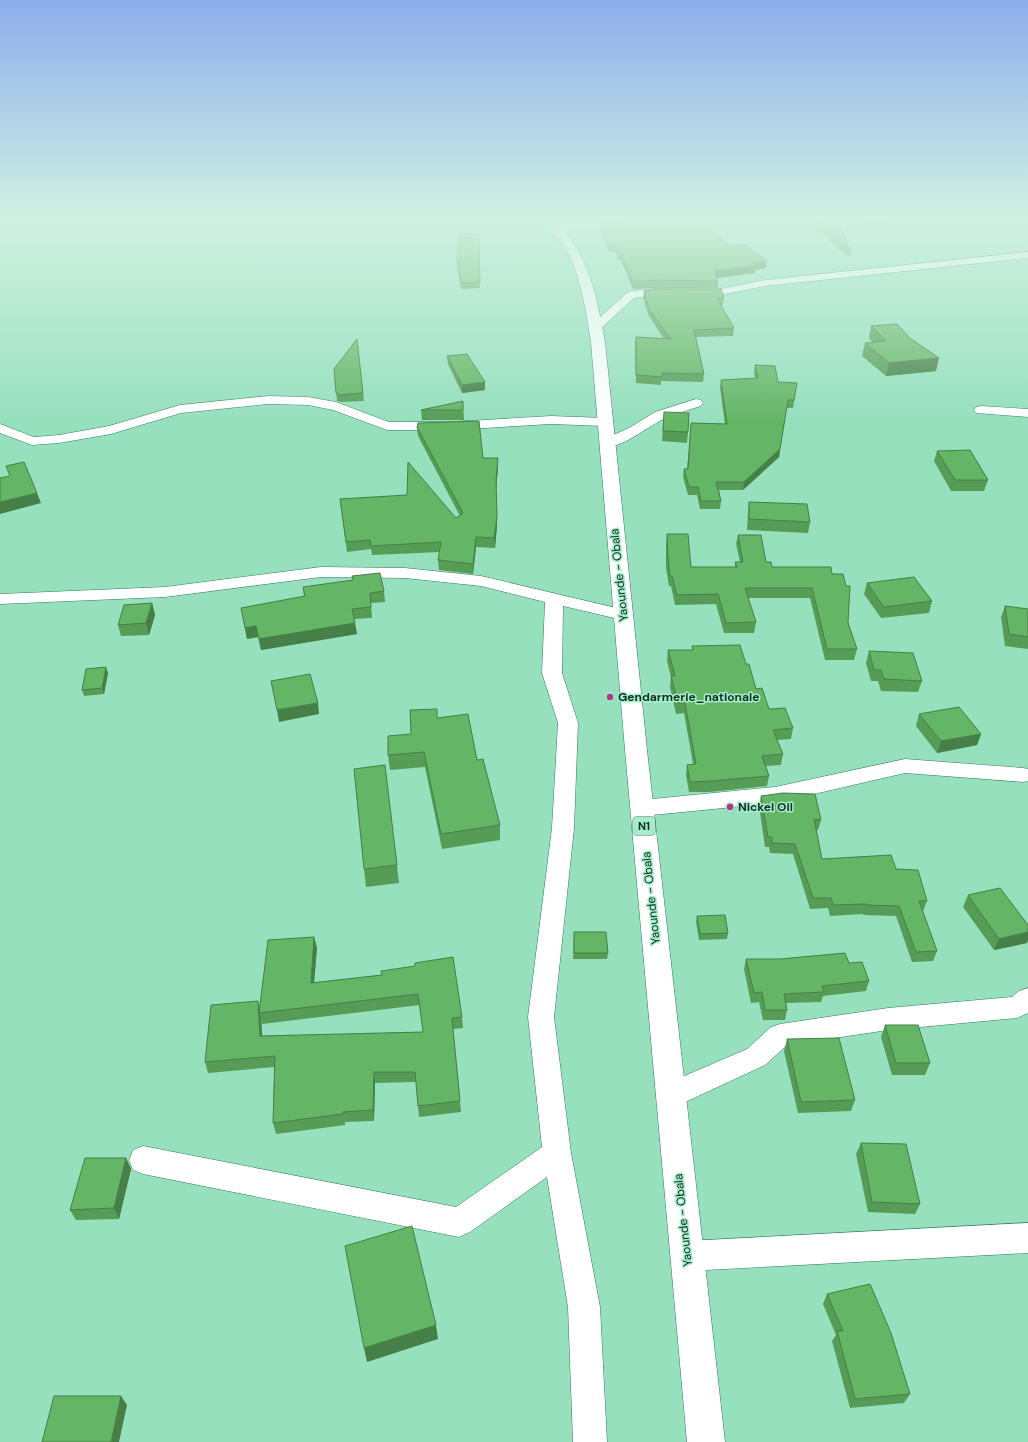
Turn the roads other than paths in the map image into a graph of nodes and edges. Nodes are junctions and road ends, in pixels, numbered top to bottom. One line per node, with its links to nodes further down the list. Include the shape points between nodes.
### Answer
1 (585, 288): 3 (highway, Yaounde - Obala / N1)
2 (735, 288): 3 (street, via 714,292 658,292 631,295)
3 (595, 327): 8 (highway, Yaounde - Obala / N1)
4 (696, 403): 8 (street, via 660,415 634,431)
5 (981, 410): 6 (street)
6 (1028, 414)
7 (0, 428): 8 (street, via 32,441 59,439 111,430 180,409 268,400 308,401 336,406 387,426 444,426 551,420)
8 (606, 432): 11 (highway, Yaounde - Obala / N1)
9 (0, 598): 10 (street, via 165,592 321,572 405,573 481,581)
10 (554, 598): 11 (street); 16 (street, via 552,673 568,723 563,828 541,1017)
11 (623, 615): 13 (highway, Yaounde - Obala / N1)
12 (1024, 775): 13 (street, via 905,766 775,795)
13 (642, 808): 15 (highway, Yaounde - Obala / N1)
14 (1028, 998): 15 (street, via 1017,1007 888,1019 780,1035 756,1057)
15 (671, 1095): 19 (highway, Yaounde - Obala / N1)
16 (558, 1153): 17 (street, via 459,1222); 20 (street, via 584,1308)
17 (143, 1160)
18 (1028, 1238): 19 (street)
19 (687, 1256): 21 (highway, Yaounde - Obala / N1)
20 (590, 1442)
21 (706, 1442)

